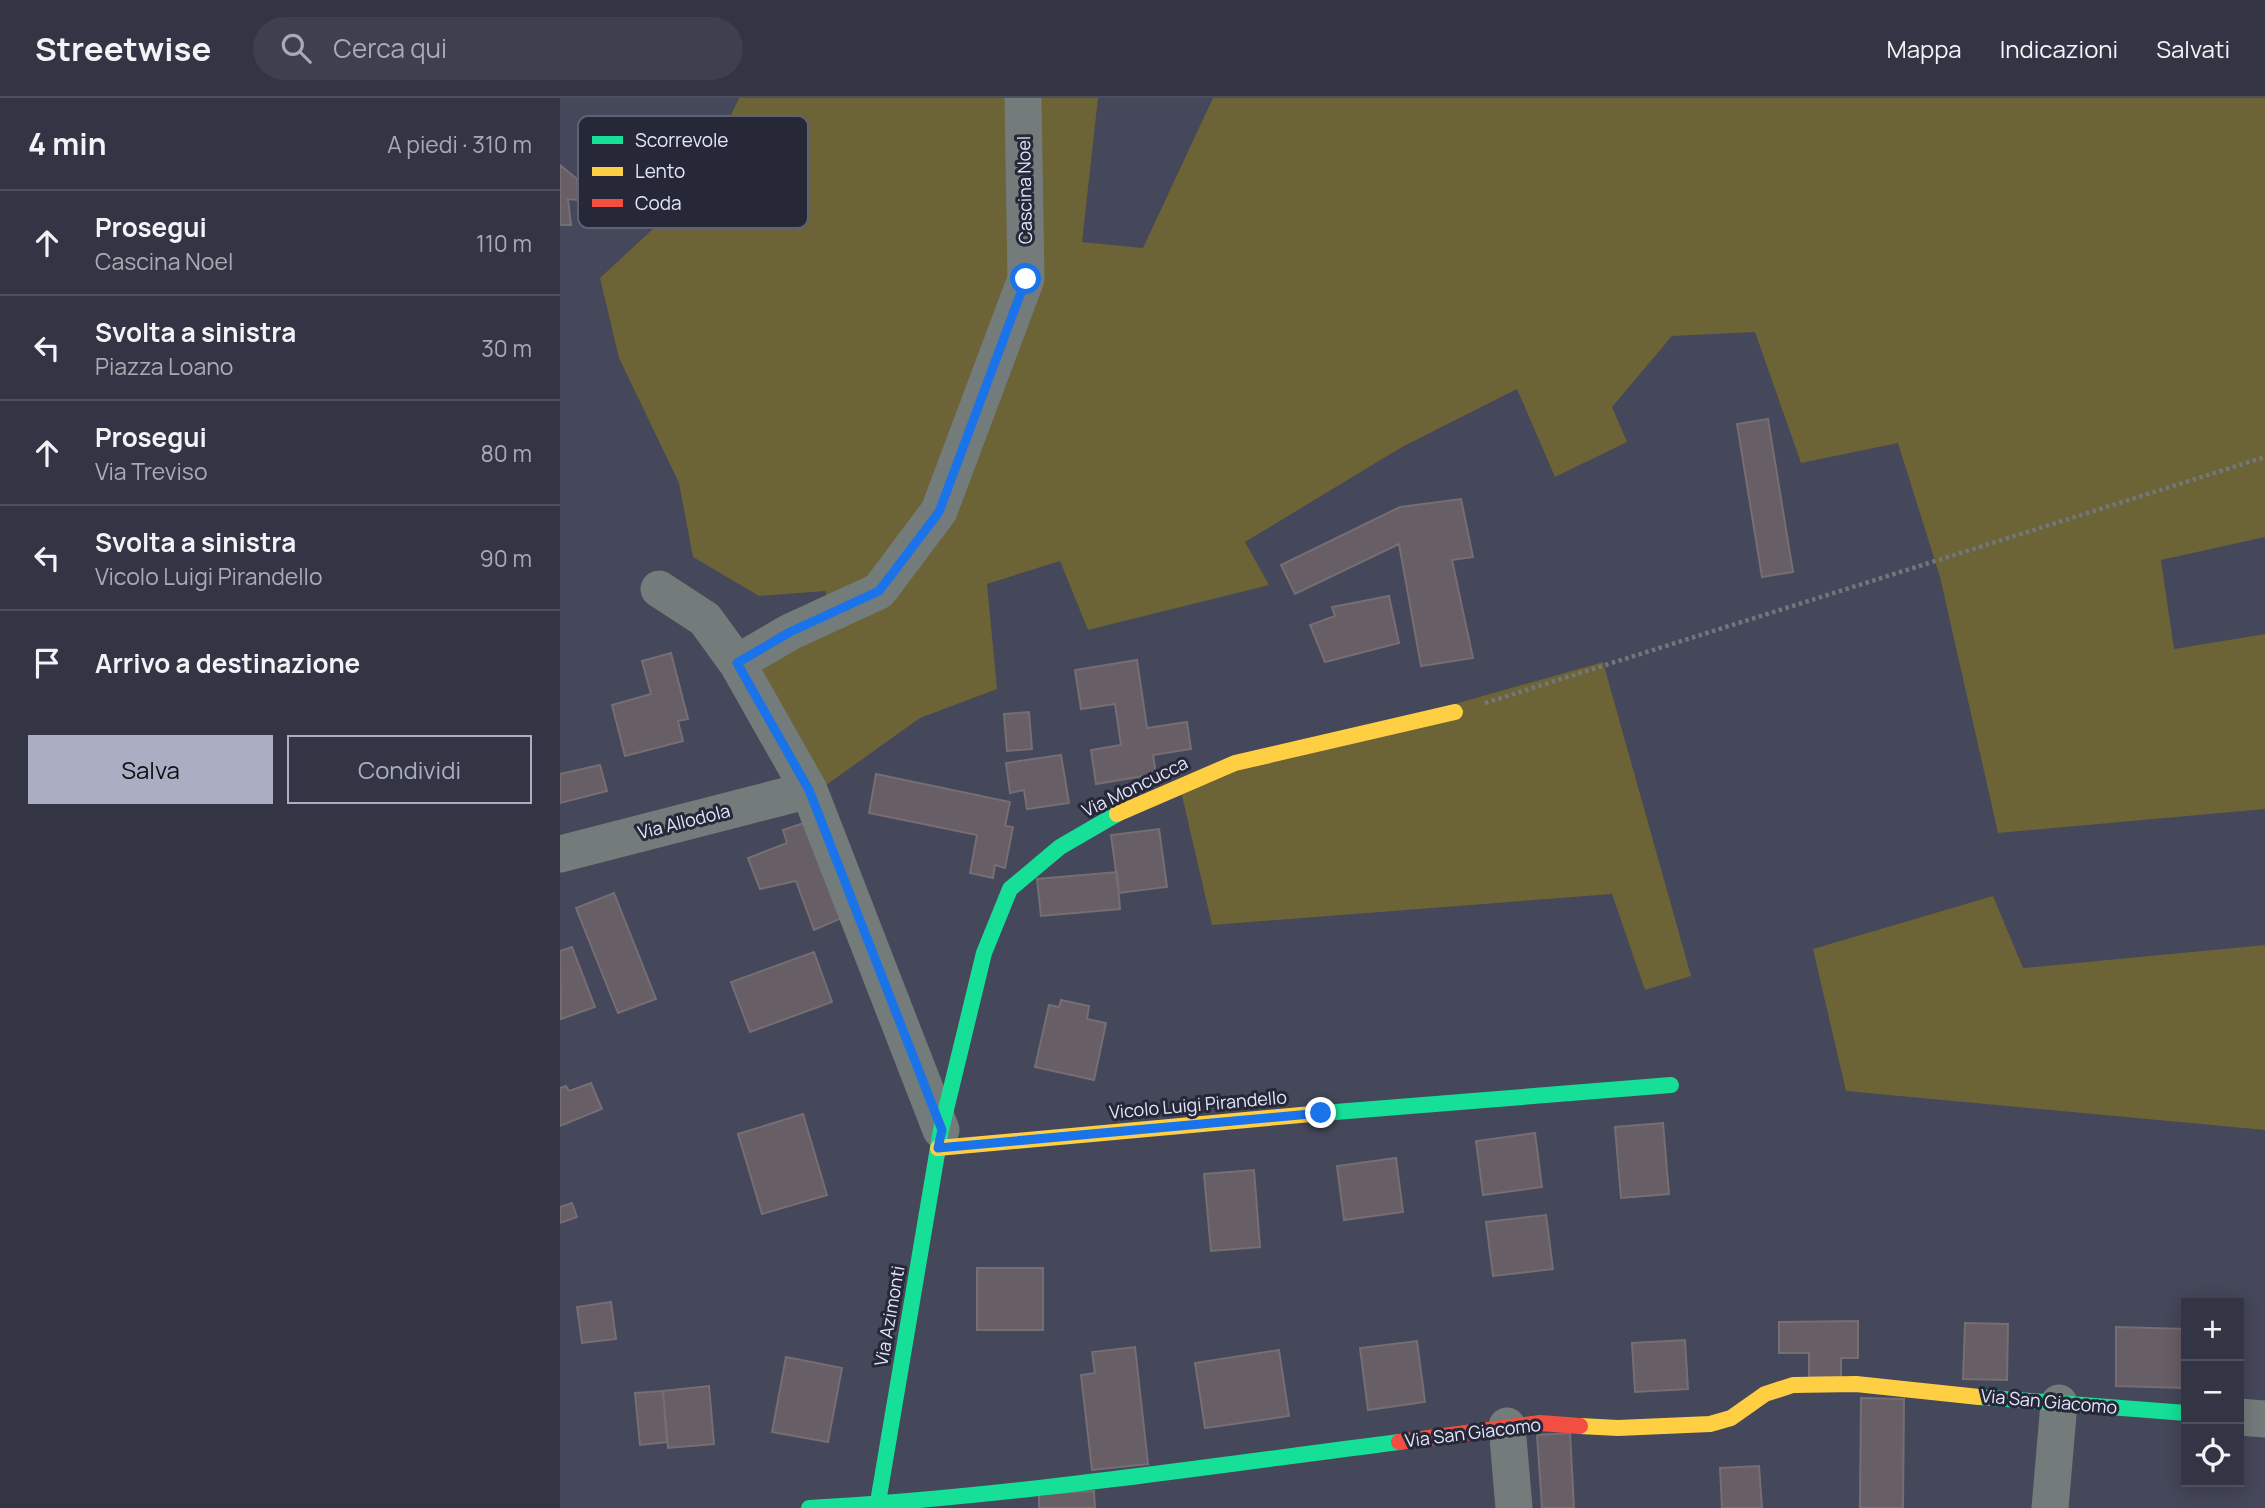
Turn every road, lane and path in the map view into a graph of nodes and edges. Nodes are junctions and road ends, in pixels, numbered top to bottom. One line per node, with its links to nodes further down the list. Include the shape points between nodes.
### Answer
1 (1023, 98): 4 (street, Cascina Noel, via 1026,279 939,512 879,591 790,632)
2 (2265, 457): 5 (path)
3 (659, 589): 4 (street, via 705,619)
4 (737, 663): 6 (street)
5 (1455, 712): 9 (street, Via Moncucca, via 1235,763 1127,808 1060,847 1010,889 984,953)
6 (809, 790): 7 (street, Via Allodola); 9 (street)
7 (560, 854)
8 (1671, 1085): 9 (street, Vicolo Luigi Pirandello)
9 (940, 1139): 15 (street, Via Azimonti)
10 (2059, 1404): 11 (street, Via San Giacomo); 14 (street, Via San Giacomo, via 1856,1384 1793,1385 1765,1394 1731,1418 1710,1424); 18 (street)
11 (2181, 1413)
12 (2244, 1417): 13 (street)
13 (2265, 1419)
14 (1507, 1426): 15 (street, Via San Giacomo); 17 (street)
15 (877, 1506): 16 (street, Via San Giacomo)
16 (808, 1508)
17 (1514, 1508)
18 (2050, 1508)

